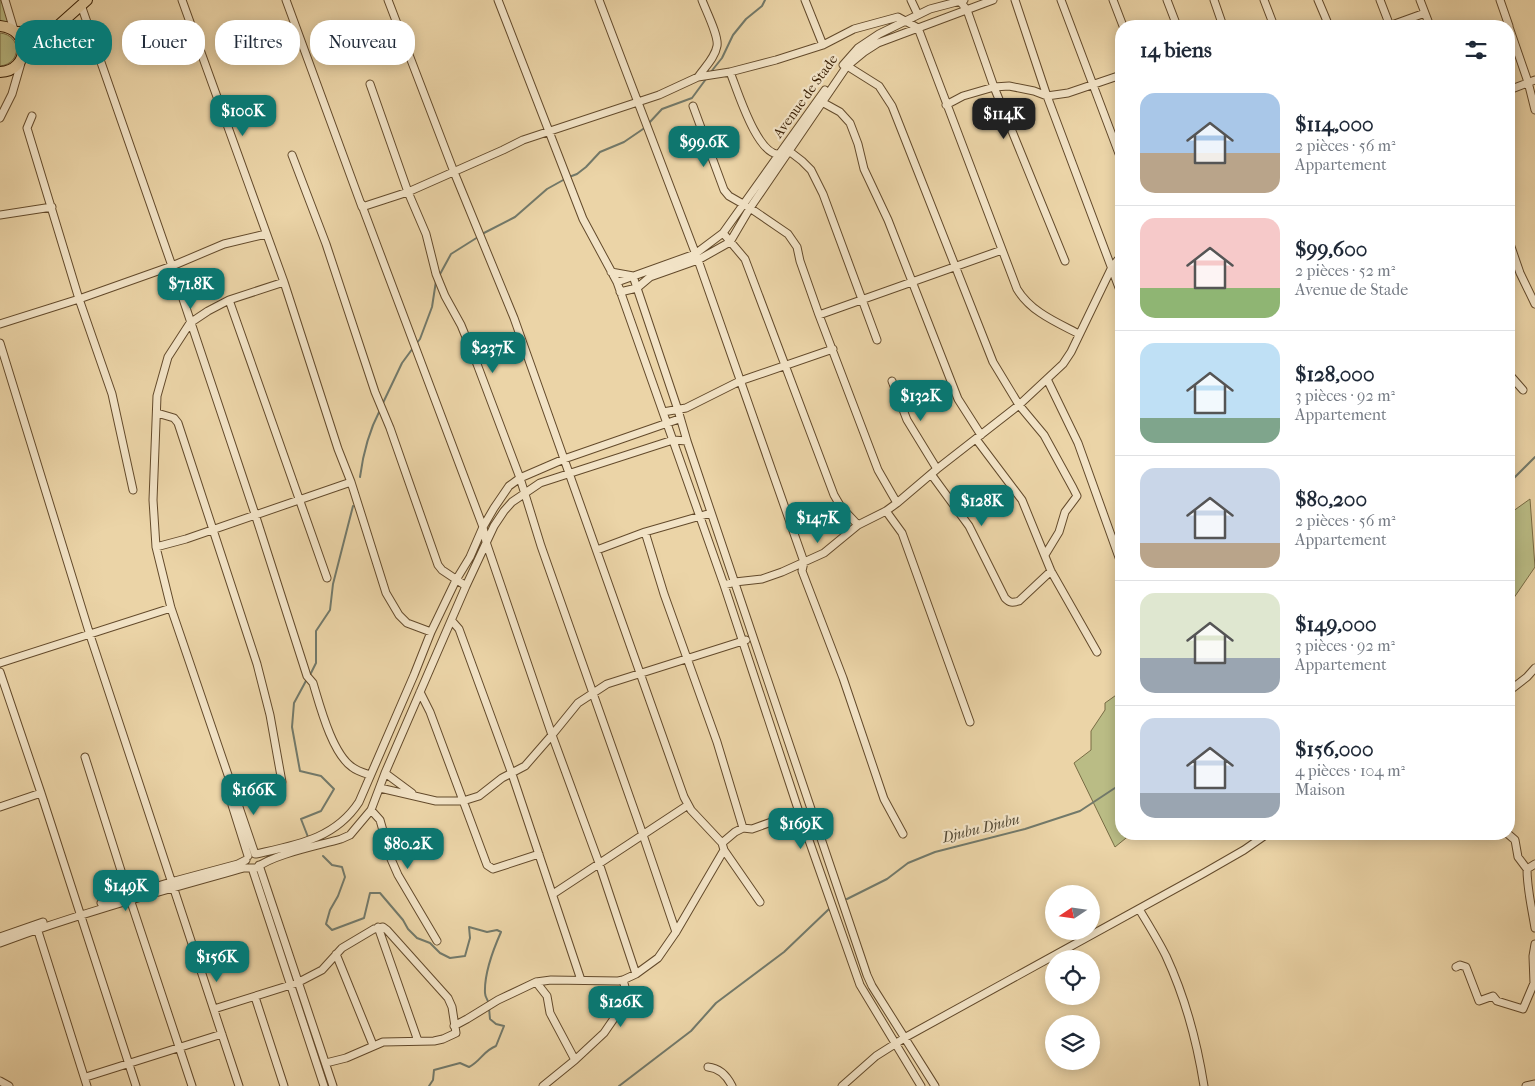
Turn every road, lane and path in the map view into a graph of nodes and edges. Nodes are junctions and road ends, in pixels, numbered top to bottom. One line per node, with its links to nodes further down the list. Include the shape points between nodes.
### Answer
1 (5, 0): 39 (street)
2 (182, 0): 74 (street)
3 (285, 0): 71 (street)
4 (388, 0): 67 (street)
5 (498, 0): 62 (street)
6 (599, 0): 56 (street)
7 (702, 0): 47 (street, via 717,46)
8 (805, 0): 41 (street)
9 (911, 0): 25 (street)
10 (961, 0): 23 (street); 25 (street, Avenue de Stade)
11 (993, 0): 23 (street)
12 (1015, 0): 54 (street)
13 (1061, 0): 51 (street)
14 (1113, 0): 27 (street)
15 (1167, 0): 28 (street)
16 (1214, 0): 29 (street)
17 (1264, 0): 30 (street)
18 (1318, 0): 31 (street)
19 (1380, 0): 32 (street)
20 (1420, 0): 24 (street)
21 (1500, 0): 35 (street)
22 (84, 3): 26 (highway); 81 (street)
23 (968, 10): 38 (street); 52 (street)
24 (1425, 13): 33 (street); 34 (street)
25 (918, 16): 36 (street, Avenue de Stade)
26 (64, 20)
27 (1120, 20)
28 (1175, 20)
29 (1221, 20)
30 (1272, 20)
31 (1326, 20)
32 (1387, 20)
33 (1406, 20)
34 (1428, 20)
35 (1507, 20)
36 (906, 21): 38 (street); 41 (street, via 898,17 886,19 854,29); 44 (street, Avenue de Stade, via 858,48)
37 (0, 26): 39 (highway)
38 (918, 28): 44 (street, via 878,43); 57 (street)
39 (15, 31)
40 (1515, 41): 49 (street)
41 (823, 45): 46 (street)
42 (16, 65): 45 (highway)
43 (20, 65): 61 (street, via 12,94)
44 (845, 65): 55 (street, Avenue de Stade); 82 (street, via 879,86 892,106)
45 (0, 72)
46 (730, 72): 47 (street); 66 (street, via 758,140)
47 (698, 77): 56 (street)
48 (1115, 77): 51 (street)
49 (1531, 81): 53 (street); 59 (street)
50 (370, 84): 68 (street)
51 (1093, 86): 54 (street); 63 (street)
52 (994, 87): 54 (street, via 1009,86); 57 (street); 79 (street)
53 (1515, 88)
54 (1047, 96): 83 (street)
55 (821, 101): 64 (street); 66 (street, Avenue de Stade); 89 (street, via 840,112 850,123 864,169)
56 (637, 103): 62 (street); 77 (street)
57 (946, 105): 76 (street)
58 (693, 106): 69 (street, via 724,190)
59 (1535, 110)
60 (32, 116): 70 (street, via 27,128)
61 (0, 118)
62 (549, 131): 67 (street, via 512,144); 84 (street, via 585,224)
63 (1115, 143)
64 (789, 152): 66 (street); 69 (street); 94 (street, via 811,170 817,182)
65 (292, 155): 143 (street, via 438,564)
66 (778, 155): 69 (street, Avenue de Stade)
67 (454, 172): 68 (street); 118 (street, via 514,318)
68 (408, 192): 71 (street); 121 (street, via 426,234 445,296 461,325)
69 (747, 206): 73 (street, Avenue de Stade); 75 (street); 96 (street, via 788,234 797,248)
70 (52, 207): 72 (street); 92 (street)
71 (362, 207): 132 (street)
72 (0, 215)
73 (723, 233): 75 (street); 77 (street, Avenue de Stade)
74 (266, 234): 81 (street, via 224,244); 87 (street)
75 (730, 242): 77 (street); 103 (street, via 744,259)
76 (1002, 250): 82 (street); 99 (street, via 1023,299 1040,313)
77 (697, 257): 85 (street, Avenue de Stade); 90 (street, via 650,277); 105 (street)
78 (1515, 259): 95 (street)
79 (1065, 261)
80 (1115, 263): 83 (street)
81 (172, 266): 92 (street); 97 (street)
82 (955, 267): 89 (street); 109 (street, via 992,362)
83 (1112, 267): 86 (street); 99 (street)
84 (611, 272): 85 (street); 88 (street)
85 (633, 276): 88 (street, Avenue de Stade); 90 (street)
86 (1115, 276)
87 (284, 282): 93 (street); 122 (street)
88 (617, 282): 91 (street)
89 (912, 282): 94 (street); 115 (street, via 958,399)
90 (637, 288): 91 (street); 110 (street)
91 (620, 292): 111 (street)
92 (79, 299): 98 (street); 123 (street, via 112,394)
93 (229, 300): 97 (street); 125 (street)
94 (863, 300): 96 (street); 100 (street)
95 (1535, 304)
96 (819, 315): 102 (street)
97 (190, 323): 112 (street, via 168,357 157,396); 129 (street)
98 (0, 324)
99 (1079, 334): 104 (street, via 1063,364)
100 (877, 340)
101 (0, 343): 150 (street)
102 (833, 349): 103 (street); 126 (street, via 878,470)
103 (785, 366): 105 (street); 131 (street, via 834,494)
104 (1047, 379): 109 (street); 135 (street, via 1078,443)
105 (740, 381): 110 (street); 140 (street)
106 (892, 381): 119 (street, via 907,420)
107 (1515, 381): 108 (street)
108 (1523, 390)
109 (1020, 405): 115 (street); 139 (street, via 1044,435 1077,496 1065,512 1059,532)
110 (678, 410): 111 (street); 113 (street)
111 (663, 412): 114 (street)
112 (157, 413): 133 (street, via 174,418 178,423); 137 (street, via 153,500)
113 (679, 419): 114 (street); 117 (street)
114 (667, 423): 116 (street); 118 (street)
115 (978, 437): 119 (street); 139 (street, via 1022,500)
116 (674, 440): 117 (street); 120 (street); 130 (street)
117 (687, 441): 128 (street)
118 (564, 459): 120 (street); 121 (street)
119 (934, 472): 126 (street); 141 (street, via 969,526 1009,602 1019,601)
120 (570, 473): 124 (street, via 540,483); 138 (street)
121 (520, 478): 124 (street); 132 (street, via 509,486)
122 (351, 482): 125 (street); 149 (street, via 386,593 407,623)
123 (133, 490)
124 (524, 493): 136 (street, via 504,511); 161 (street)
125 (299, 501): 129 (street); 142 (street)
126 (897, 502): 127 (street)
127 (886, 511): 131 (street); 162 (street, via 902,533)
128 (712, 513): 130 (street); 144 (street)
129 (255, 514): 133 (street); 167 (street, via 334,742 344,760)
130 (700, 516): 134 (street); 145 (street)
131 (858, 525): 140 (street, via 843,540)
132 (483, 527): 136 (street); 143 (street)
133 (212, 529): 137 (street); 168 (street, via 257,664)
134 (645, 532): 138 (street); 154 (street)
135 (1115, 540)
136 (486, 542): 146 (street); 163 (street)
137 (156, 547): 147 (street)
138 (597, 550): 158 (street)
139 (1045, 556): 141 (street)
140 (804, 562): 144 (street, via 762,578); 178 (street, via 802,571 884,799)
141 (1051, 571): 153 (street)
142 (327, 578)
143 (456, 580): 146 (street); 149 (street)
144 (735, 582): 145 (street); 151 (street)
145 (724, 585): 152 (street)
146 (466, 586): 148 (street)
147 (171, 608): 150 (street); 185 (street, via 232,786)
148 (452, 621): 160 (street); 166 (street, via 459,629)
149 (431, 632): 167 (street)
150 (90, 635): 155 (street); 189 (street)
151 (752, 638): 152 (street); 192 (street)
152 (742, 641): 154 (street); 176 (street)
153 (1097, 652)
154 (688, 658): 158 (street); 177 (street)
155 (0, 662)
156 (1535, 668): 159 (street)
157 (0, 672): 170 (street)
158 (640, 673): 161 (street, via 607,684); 173 (street)
159 (1515, 686)
160 (420, 692): 165 (street); 172 (street)
161 (592, 693): 163 (street, via 578,703); 179 (street)
162 (970, 722)
163 (552, 736): 166 (street, via 525,766); 186 (street)
164 (85, 757): 191 (street)
165 (385, 773): 169 (street); 171 (street)
166 (512, 774): 172 (street, via 479,796); 184 (street)
167 (370, 775): 185 (street, via 359,802 340,826)
168 (282, 782)
169 (380, 788): 171 (street); 175 (street)
170 (41, 793): 174 (street); 196 (street)
171 (415, 795): 172 (street)
172 (463, 801): 184 (street, via 489,868)
173 (688, 805): 179 (street); 182 (street)
174 (0, 806)
175 (371, 810): 185 (street, via 350,835 341,839 272,859); 202 (street, via 380,820 398,875)
176 (799, 812): 177 (street, via 752,829); 194 (street)
177 (743, 828): 182 (street)
178 (903, 834)
179 (643, 835): 186 (street); 200 (street)
180 (1258, 840): 195 (street)
181 (1515, 840): 188 (street, via 1518,857)
182 (722, 843): 183 (street)
183 (724, 850): 193 (street); 200 (street)
184 (539, 854): 190 (street)
185 (253, 861): 189 (street); 211 (street)
186 (599, 863): 190 (street); 207 (street)
187 (1535, 864): 188 (street)
188 (1527, 869): 199 (street)
189 (172, 885): 191 (street); 213 (street)
190 (553, 894): 208 (street)
191 (129, 897): 196 (street); 220 (street)
192 (841, 898): 194 (street); 216 (street, via 872,986)
193 (760, 902)
194 (831, 902): 218 (street, via 860,985)
195 (1139, 909): 216 (street); 241 (street, via 1166,956 1189,1020)
196 (80, 912): 197 (street); 222 (street)
197 (36, 927): 201 (street); 203 (street); 225 (street)
198 (378, 927): 205 (street); 214 (street, via 387,930 448,998); 217 (street)
199 (1535, 928)
200 (676, 932): 207 (street, via 658,958)
201 (0, 937)
202 (437, 941)
203 (0, 943)
204 (1535, 944): 206 (street, via 1534,983 1522,1009 1497,1002 1493,996 1479,1000 1466,967)
205 (336, 954): 211 (street, via 322,970); 219 (street)
206 (1456, 967)
207 (636, 974): 209 (street)
208 (581, 980): 209 (street); 210 (street)
209 (623, 980): 221 (street, via 627,994 621,1008 604,1033)
210 (536, 982): 214 (street); 221 (street, via 547,996 550,1013)
211 (294, 985): 212 (street); 223 (street); 234 (street)
212 (255, 997): 213 (street); 233 (street)
213 (214, 1009): 215 (street)
214 (454, 1026): 217 (street, via 456,1033 442,1039)
215 (222, 1034): 220 (street); 232 (street)
216 (906, 1037): 218 (street); 240 (street)
217 (418, 1041): 219 (street)
218 (895, 1044): 238 (street); 239 (street)
219 (372, 1045): 223 (street, via 346,1058)
220 (180, 1047): 222 (street); 231 (street)
221 (575, 1060): 236 (street)
222 (129, 1063): 225 (street); 230 (street)
223 (326, 1063): 235 (street)
224 (708, 1067): 237 (street, via 720,1071)
225 (86, 1077): 229 (street)
226 (0, 1081): 228 (street)
227 (1535, 1084): 242 (street)
228 (9, 1086)
229 (87, 1086)
230 (136, 1086)
231 (192, 1086)
232 (239, 1086)
233 (284, 1086)
234 (324, 1086)
235 (333, 1086)
236 (544, 1086)
237 (732, 1086)
238 (842, 1086)
239 (921, 1086)
240 (935, 1086)
241 (1204, 1086)
242 (1526, 1086)

